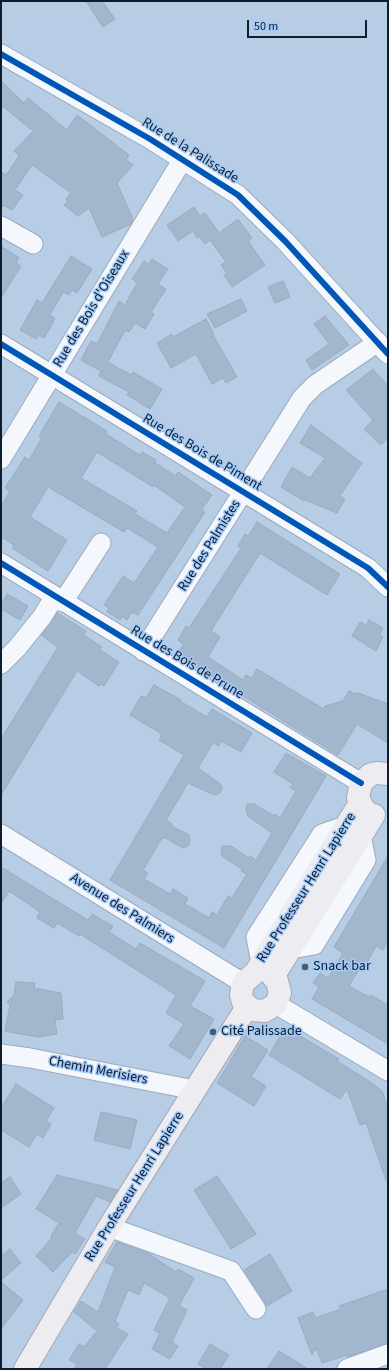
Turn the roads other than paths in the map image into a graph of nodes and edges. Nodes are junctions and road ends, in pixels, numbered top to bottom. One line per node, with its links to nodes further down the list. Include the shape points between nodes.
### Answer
1 (1, 54): 2 (street, Rue de la Palissade)
2 (183, 159): 6 (street, Rue de la Palissade, via 243,200 286,241); 7 (street, Rue des Bois d'Oiseaux)
3 (1, 226): 4 (street)
4 (32, 244)
5 (1, 344): 7 (street, Rue des Bois de Piment)
6 (383, 348): 9 (street, Rue des Palmistes, via 314,385 302,398)
7 (53, 376): 8 (street, Rue des Bois d'Oiseaux); 9 (street, Rue des Bois de Piment)
8 (1, 459)
9 (244, 492): 12 (street, Rue des Bois de Piment, via 368,568); 14 (street, Rue des Palmistes)
10 (101, 543): 13 (street)
11 (1, 563): 13 (street, Rue des Bois de Prune)
12 (388, 587)
13 (59, 599): 14 (street, Rue des Bois de Prune); 15 (street)
14 (143, 651): 17 (street, Rue des Bois de Prune)
15 (1, 664)
16 (386, 770): 17 (main road, via 371,774)
17 (371, 804): 18 (main road, Rue Professeur Henri Lapierre)
18 (353, 831): 20 (main road, Rue Professeur Henri Lapierre); 20 (main road, Rue Professeur Henri Lapierre, via 291,948)
19 (1, 834): 20 (street, Avenue des Palmiers)
20 (258, 974): 21 (main road, via 277,981 280,993); 22 (main road, via 241,995)
21 (276, 1004): 22 (main road, via 265,1011 253,1010); 24 (street)
22 (247, 1006): 25 (main road, Rue Professeur Henri Lapierre)
23 (1, 1054): 25 (street, Chemin Merisiers)
24 (388, 1072)
25 (195, 1090): 26 (main road, Rue Professeur Henri Lapierre)
26 (108, 1227): 27 (street, via 230,1271); 29 (main road, Rue Professeur Henri Lapierre)
27 (256, 1309)
28 (388, 1354): 30 (street)
29 (25, 1369)
30 (347, 1369)

